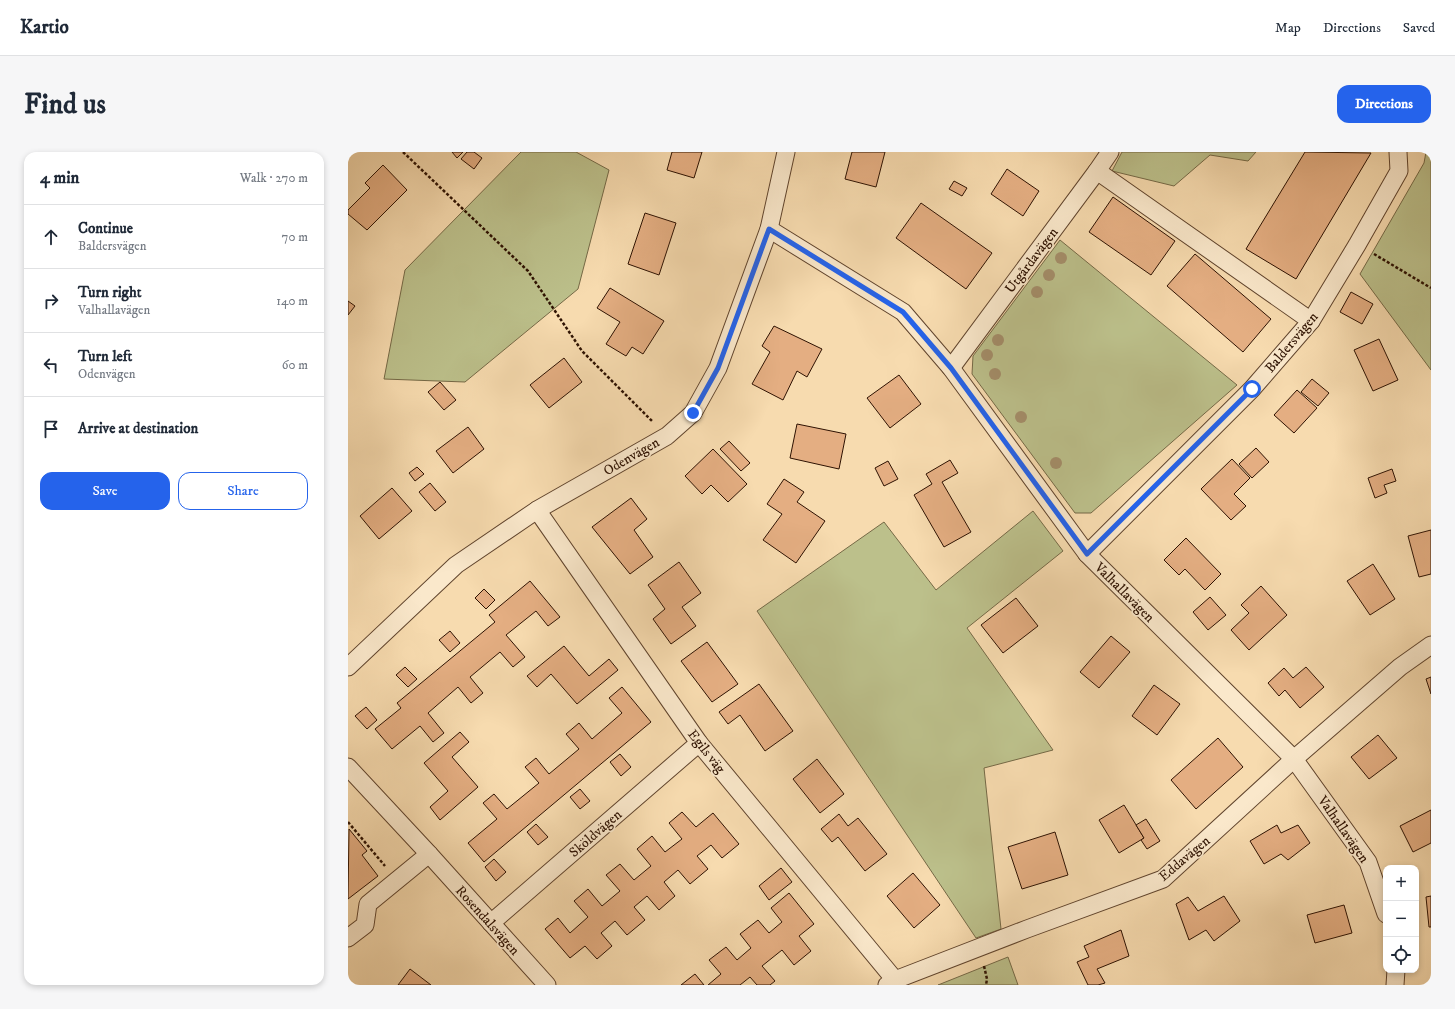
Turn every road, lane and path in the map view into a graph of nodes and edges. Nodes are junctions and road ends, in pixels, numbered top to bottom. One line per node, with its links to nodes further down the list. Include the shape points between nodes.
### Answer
1 (404, 152): 13 (path, via 528,271 582,351)
2 (786, 152): 8 (street, Odenvägen)
3 (1110, 152): 7 (street, Utgårdavägen)
4 (1398, 152): 9 (street, Baldersvägen, via 1399,172)
5 (1425, 152): 6 (path)
6 (1431, 155)
7 (1097, 171): 11 (street); 12 (street, Utgårdavägen)
8 (769, 229): 12 (street, Valhallavägen, via 903,312); 13 (street, Odenvägen, via 718,368 693,413)
9 (1357, 245): 10 (path); 11 (street, Baldersvägen)
10 (1431, 288)
11 (1311, 321): 15 (street, Baldersvägen, via 1252,389)
12 (951, 368): 15 (street, Valhallavägen)
13 (667, 436): 14 (street, Odenvägen)
14 (537, 510): 17 (street, Odenvägen, via 456,565); 18 (street, Egils väg)
15 (1087, 554): 19 (street, Valhallavägen)
16 (1431, 645): 19 (street, Eddavägen, via 1400,667)
17 (348, 667)
18 (699, 743): 25 (street, Sköldvägen); 28 (street, Egils väg)
19 (1294, 759): 24 (street, Valhallavägen, via 1368,862); 28 (street, Eddavägen, via 1163,879)
20 (348, 767): 22 (street, Rosendalsvägen)
21 (348, 822): 23 (path)
22 (429, 854): 23 (street); 25 (street, Rosendalsvägen)
23 (398, 881): 26 (street, via 368,904 365,925)
24 (1383, 905)
25 (491, 923): 29 (street, Rosendalsvägen)
26 (348, 938)
27 (1396, 973): 30 (street)
28 (891, 982)
29 (547, 985)
30 (1395, 985)

